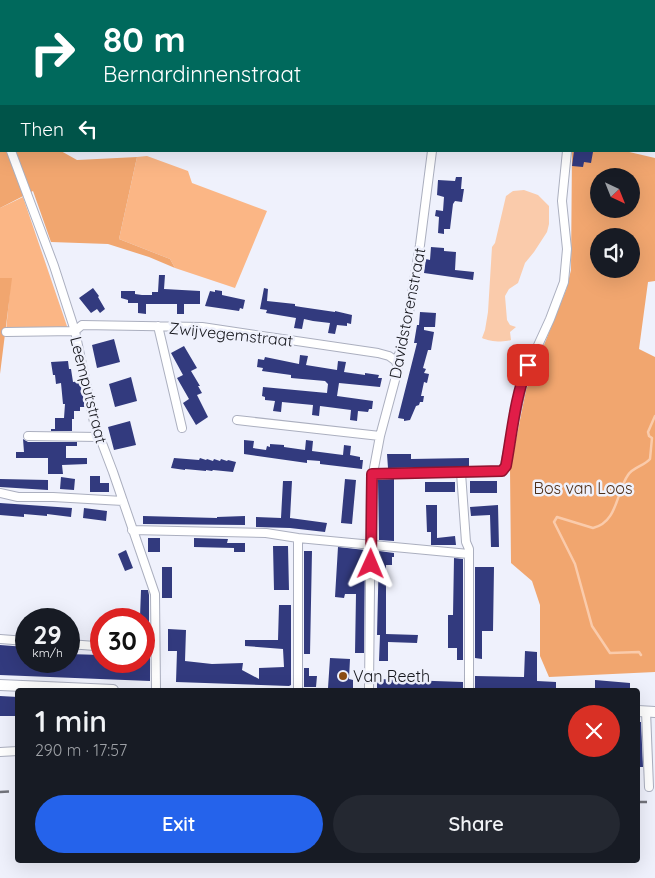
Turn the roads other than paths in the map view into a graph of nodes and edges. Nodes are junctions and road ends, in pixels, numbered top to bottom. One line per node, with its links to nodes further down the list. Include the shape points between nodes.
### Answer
1 (11, 152): 5 (street, Leemputstraat)
2 (432, 152): 7 (street, Davidstorenstraat, via 404,343)
3 (567, 152): 13 (street, via 562,201 567,255 564,282 524,376 506,466 502,471)
4 (158, 326): 5 (street, Zwijvegemstraat, via 82,325); 7 (street, Zwijvegemstraat, via 202,327 390,356); 9 (street)
5 (75, 331): 6 (street, Zwijvegemstraat); 12 (street, Leemputstraat)
6 (6, 332)
7 (396, 361): 11 (street, Davidstorenstraat, via 398,369)
8 (238, 420): 11 (street)
9 (182, 428)
10 (28, 436): 12 (street)
11 (380, 436): 14 (street, Davidstorenstraat)
12 (99, 437): 16 (street, Leemputstraat)
13 (461, 473): 14 (street); 20 (street)
14 (372, 474): 19 (street, Davidstorenstraat)
15 (0, 493): 16 (street, via 18,497)
16 (123, 501): 17 (street, Leemputstraat)
17 (132, 530): 18 (street, via 266,533); 25 (street, Leemputstraat, via 155,594)
18 (298, 538): 19 (street); 26 (street)
19 (371, 544): 20 (street); 27 (street, Davidstorenstraat)
20 (469, 554): 28 (street)
21 (0, 639): 22 (street)
22 (15, 640)
23 (0, 685): 24 (main road)
24 (68, 688)
25 (156, 688)
26 (298, 688)
27 (370, 688)
28 (469, 688)
29 (646, 711): 32 (street)
30 (15, 751): 31 (street)
31 (0, 752)
32 (649, 787)

